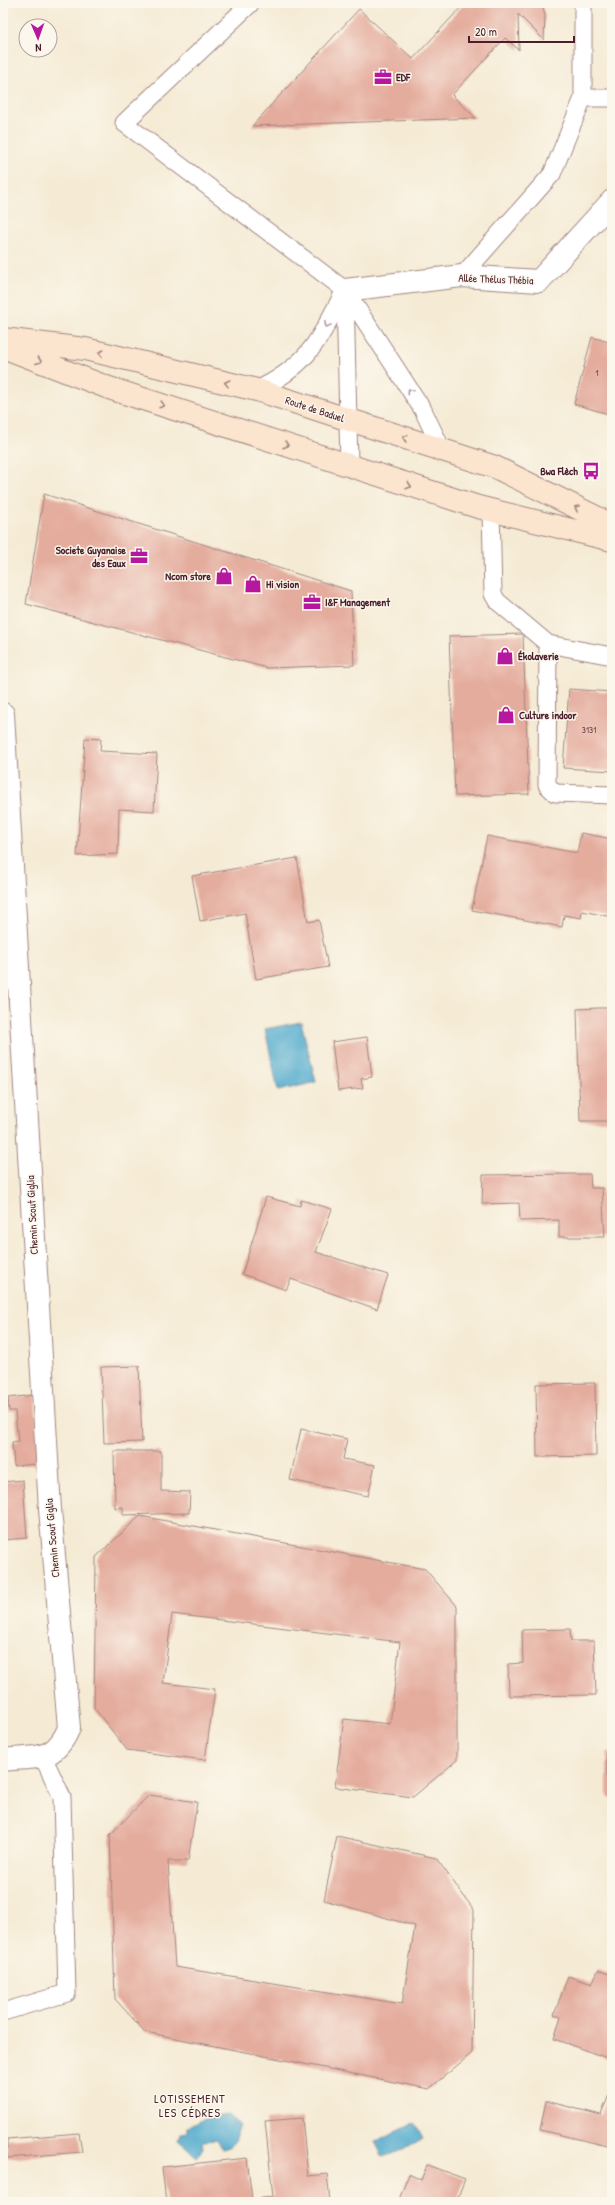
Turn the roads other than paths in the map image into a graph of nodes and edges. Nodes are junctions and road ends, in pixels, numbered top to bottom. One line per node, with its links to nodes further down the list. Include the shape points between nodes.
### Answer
1 (251, 3): 7 (lane, via 124,123)
2 (583, 3): 3 (lane)
3 (583, 98): 4 (lane); 6 (lane, via 552,174)
4 (612, 98)
5 (612, 201): 6 (street, Allée Thélus Thébia, via 539,281)
6 (462, 276): 7 (street, Allée Thélus Thébia)
7 (345, 290): 10 (lane, one-way to 10, via 316,345 280,379); 11 (lane); 12 (lane, one-way to 7, via 423,410)
8 (3, 339): 10 (main road, Route de Baduel, one-way to 8, via 85,349)
9 (3, 347): 13 (main road, one-way to 13, via 109,388)
10 (257, 390): 11 (main road, Route de Baduel)
11 (347, 419): 12 (main road, Route de Baduel, one-way to 11); 13 (lane)
12 (442, 450): 15 (main road, Route de Baduel, one-way to 12, via 495,467)
13 (348, 466): 14 (main road, one-way to 14)
14 (491, 510): 16 (main road); 17 (lane, via 493,594 496,601)
15 (612, 525)
16 (612, 540)
17 (548, 644): 18 (lane); 20 (lane, via 547,785 555,793)
18 (612, 656)
19 (3, 714): 21 (street, Chemin Scout Giglia, via 50,1509 69,1728 58,1748)
20 (612, 795)
21 (43, 1757): 22 (street); 23 (lane, via 62,1797 67,1993)
22 (3, 1760)
23 (3, 2012)

